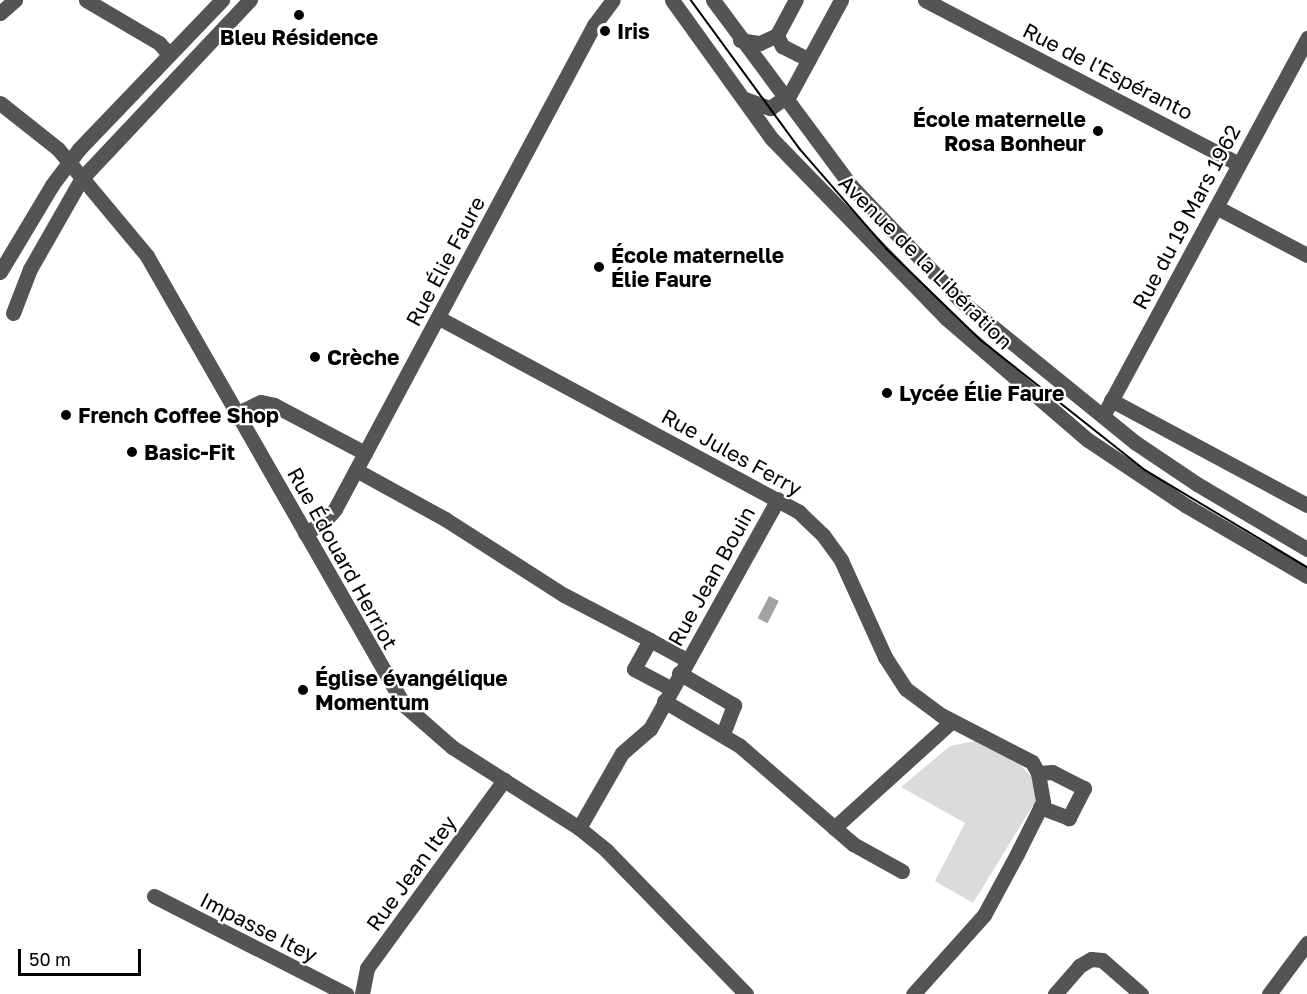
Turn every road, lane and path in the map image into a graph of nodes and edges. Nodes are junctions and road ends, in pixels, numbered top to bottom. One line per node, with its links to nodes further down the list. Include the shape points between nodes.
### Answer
1 (15, 0): 11 (street)
2 (86, 0): 15 (street, via 159,43)
3 (222, 0): 15 (street)
4 (250, 0): 22 (street)
5 (614, 0): 27 (street, Rue Élie Faure, via 594,25)
6 (672, 0): 17 (street, Avenue de la Libération)
7 (713, 0): 14 (street, Avenue de la Libération)
8 (796, 0): 12 (street)
9 (841, 0): 16 (street)
10 (925, 0): 21 (street, Rue de l'Espéranto)
11 (0, 13)
12 (777, 35): 14 (street, via 760,43); 16 (street, via 782,46)
13 (1307, 38): 21 (street, Rue du 19 Mars 1962)
14 (740, 40): 18 (street, Avenue de la Libération)
15 (169, 54): 20 (street)
16 (809, 60): 18 (street)
17 (742, 98): 18 (street, via 763,108); 37 (street, Avenue de la Libération, via 772,139 930,302 1061,420 1185,505)
18 (785, 99): 30 (street, Avenue de la Libération, via 851,186 961,301)
19 (0, 103): 20 (street, Rue Édouard Herriot)
20 (69, 162): 22 (street, Rue Édouard Herriot); 25 (street)
21 (1239, 164): 23 (street, Rue du 19 Mars 1962)
22 (82, 178): 26 (street, via 30,269); 29 (street, Rue Édouard Herriot, via 147,256)
23 (1216, 207): 24 (street); 28 (street, Rue du 19 Mars 1962)
24 (1307, 255)
25 (0, 272)
26 (13, 313)
27 (439, 318): 31 (street, Rue Élie Faure); 33 (street, Rue Jules Ferry)
28 (1111, 400): 30 (street, Rue du 19 Mars 1962); 34 (street)
29 (238, 413): 31 (street, via 261,402 274,405); 35 (street, Rue Édouard Herriot)
30 (1103, 416): 36 (street, Avenue de la Libération, via 1197,484)
31 (364, 453): 32 (street, Rue Élie Faure)
32 (356, 471): 35 (street, Rue Élie Faure, via 335,509 323,523); 38 (street, via 445,519 564,595)
33 (778, 498): 39 (street, Rue Jean Bouin); 41 (street, Rue Jules Ferry, via 823,535 840,560 885,657 906,690)
34 (1307, 505)
35 (305, 532): 44 (street, Rue Édouard Herriot, via 404,705 434,734)
36 (1307, 549)
37 (1307, 576)
38 (650, 640): 39 (street); 40 (street, via 634,669)
39 (683, 666): 40 (street, Rue Jean Bouin); 42 (street, Rue Jean Bouin, via 734,705)
40 (667, 695): 42 (street); 46 (street, Rue Jean Bouin, via 650,729 622,753)
41 (952, 721): 43 (street, Rue Jules Ferry, via 1032,762); 47 (street)
42 (723, 735): 47 (street)
43 (1038, 772): 45 (street); 45 (street, via 1052,772 1084,788 1070,818)
44 (504, 780): 46 (street, Rue Édouard Herriot); 52 (street, Rue Jean Itey, via 367,968)
45 (1040, 807): 54 (street, via 984,915)
46 (579, 828): 53 (street, Rue Édouard Herriot, via 639,880)
47 (834, 828): 48 (street, via 853,844)
48 (902, 871)
49 (154, 897): 51 (street, Impasse Itey)
50 (1307, 943): 57 (street)
51 (346, 994)
52 (362, 994)
53 (746, 994)
54 (913, 994)
55 (1055, 994): 56 (street, via 1079,966 1091,959 1102,960)
56 (1141, 994)
57 (1269, 994)

